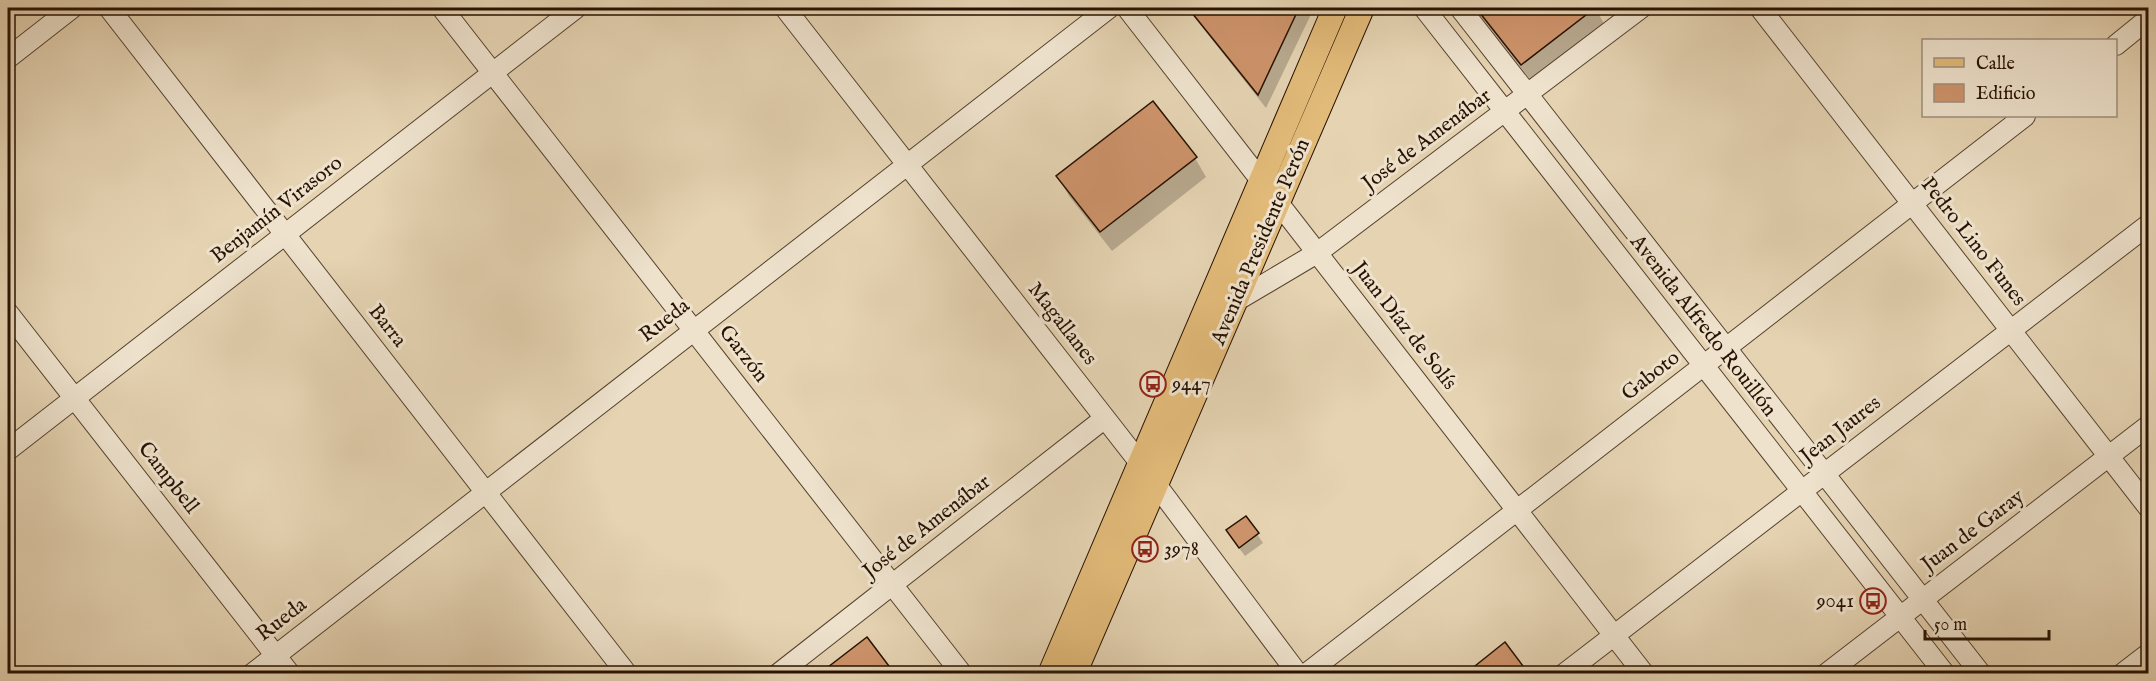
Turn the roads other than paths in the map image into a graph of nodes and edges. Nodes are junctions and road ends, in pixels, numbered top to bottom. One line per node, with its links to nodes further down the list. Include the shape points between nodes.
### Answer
1 (72, 8): 16 (street)
2 (109, 8): 26 (street, Barra)
3 (442, 8): 17 (street, Garzón)
4 (576, 8): 17 (street, Benjamín Virasoro)
5 (785, 8): 21 (street, Magallanes)
6 (1109, 8): 21 (street, Rueda)
7 (1127, 8): 22 (street, Juan Díaz de Solís)
8 (1335, 8): 22 (main road, Avenida Presidente Perón)
9 (1362, 8): 24 (main road, Avenida Presidente Perón)
10 (1424, 8): 19 (street, Avenida Alfredo Rouillón)
11 (1460, 8): 18 (street, Avenida Alfredo Rouillón)
12 (1641, 8): 18 (street, José de Amenábar)
13 (1760, 8): 23 (street, Pedro Lino Funes)
14 (2148, 19): 15 (street)
15 (2117, 43)
16 (8, 58)
17 (492, 72): 26 (street, Benjamín Virasoro); 30 (street, Garzón)
18 (1528, 93): 19 (street, José de Amenábar); 32 (street, Avenida Alfredo Rouillón)
19 (1505, 110): 27 (street, José de Amenábar); 33 (street, Avenida Alfredo Rouillón)
20 (2024, 117): 23 (street, Gaboto)
21 (907, 164): 30 (street, Rueda); 35 (street, Magallanes)
22 (1261, 181): 24 (street, Juan Díaz de Solís); 39 (main road, Avenida Presidente Perón)
23 (1913, 203): 31 (street, Pedro Lino Funes); 32 (street, Gaboto)
24 (1278, 204): 27 (street, Juan Díaz de Solís); 28 (main road, Avenida Presidente Perón)
25 (2148, 225): 31 (street, Jean Jaures)
26 (285, 234): 34 (street, Benjamín Virasoro); 43 (street, Barra)
27 (1317, 253): 28 (street, José de Amenábar); 45 (street, Juan Díaz de Solís)
28 (1236, 301): 41 (main road, Avenida Presidente Perón)
29 (8, 313): 34 (street, Campbell)
30 (694, 330): 43 (street, Rueda); 46 (street, Garzón)
31 (2011, 330): 38 (street, Pedro Lino Funes); 40 (street, Jean Jaures)
32 (1726, 348): 33 (street, Gaboto); 40 (street, Avenida Alfredo Rouillón)
33 (1704, 365): 42 (street, Avenida Alfredo Rouillón); 45 (street, Gaboto)
34 (74, 398): 37 (street, Benjamín Virasoro); 51 (street, Campbell)
35 (1105, 418): 39 (street, Magallanes); 46 (street, José de Amenábar)
36 (2148, 426): 38 (street, Juan de Garay)
37 (8, 450)
38 (2109, 456): 44 (street, Pedro Lino Funes); 47 (street, Juan de Garay)
39 (1140, 463): 41 (street, Magallanes); 57 (main road, Avenida Presidente Perón)
40 (1824, 473): 42 (street, Jean Jaures); 47 (street, Avenida Alfredo Rouillón)
41 (1157, 485): 58 (main road, Avenida Presidente Perón); 59 (street, Magallanes)
42 (1802, 490): 48 (street, Avenida Alfredo Rouillón); 49 (street, Jean Jaures)
43 (486, 491): 51 (street, Rueda); 54 (street, Barra)
44 (2148, 507)
45 (1517, 510): 49 (street, Juan Díaz de Solís); 60 (street, Gaboto)
46 (892, 585): 55 (street, José de Amenábar); 56 (street, Garzón)
47 (1923, 599): 48 (street, Juan de Garay); 65 (street, Avenida Alfredo Rouillón)
48 (1900, 616): 63 (street, Juan de Garay); 64 (street, Avenida Alfredo Rouillón)
49 (1614, 634): 61 (street, Jean Jaures); 62 (street, Juan Díaz de Solís)
50 (2148, 654): 66 (street)
51 (276, 655): 52 (street, Rueda); 53 (street, Campbell)
52 (252, 674)
53 (290, 674)
54 (627, 674)
55 (778, 674)
56 (962, 674)
57 (1050, 674)
58 (1074, 674)
59 (1298, 674)
60 (1306, 674)
61 (1564, 674)
62 (1644, 674)
63 (1826, 674)
64 (1945, 674)
65 (1981, 674)
66 (2122, 674)

